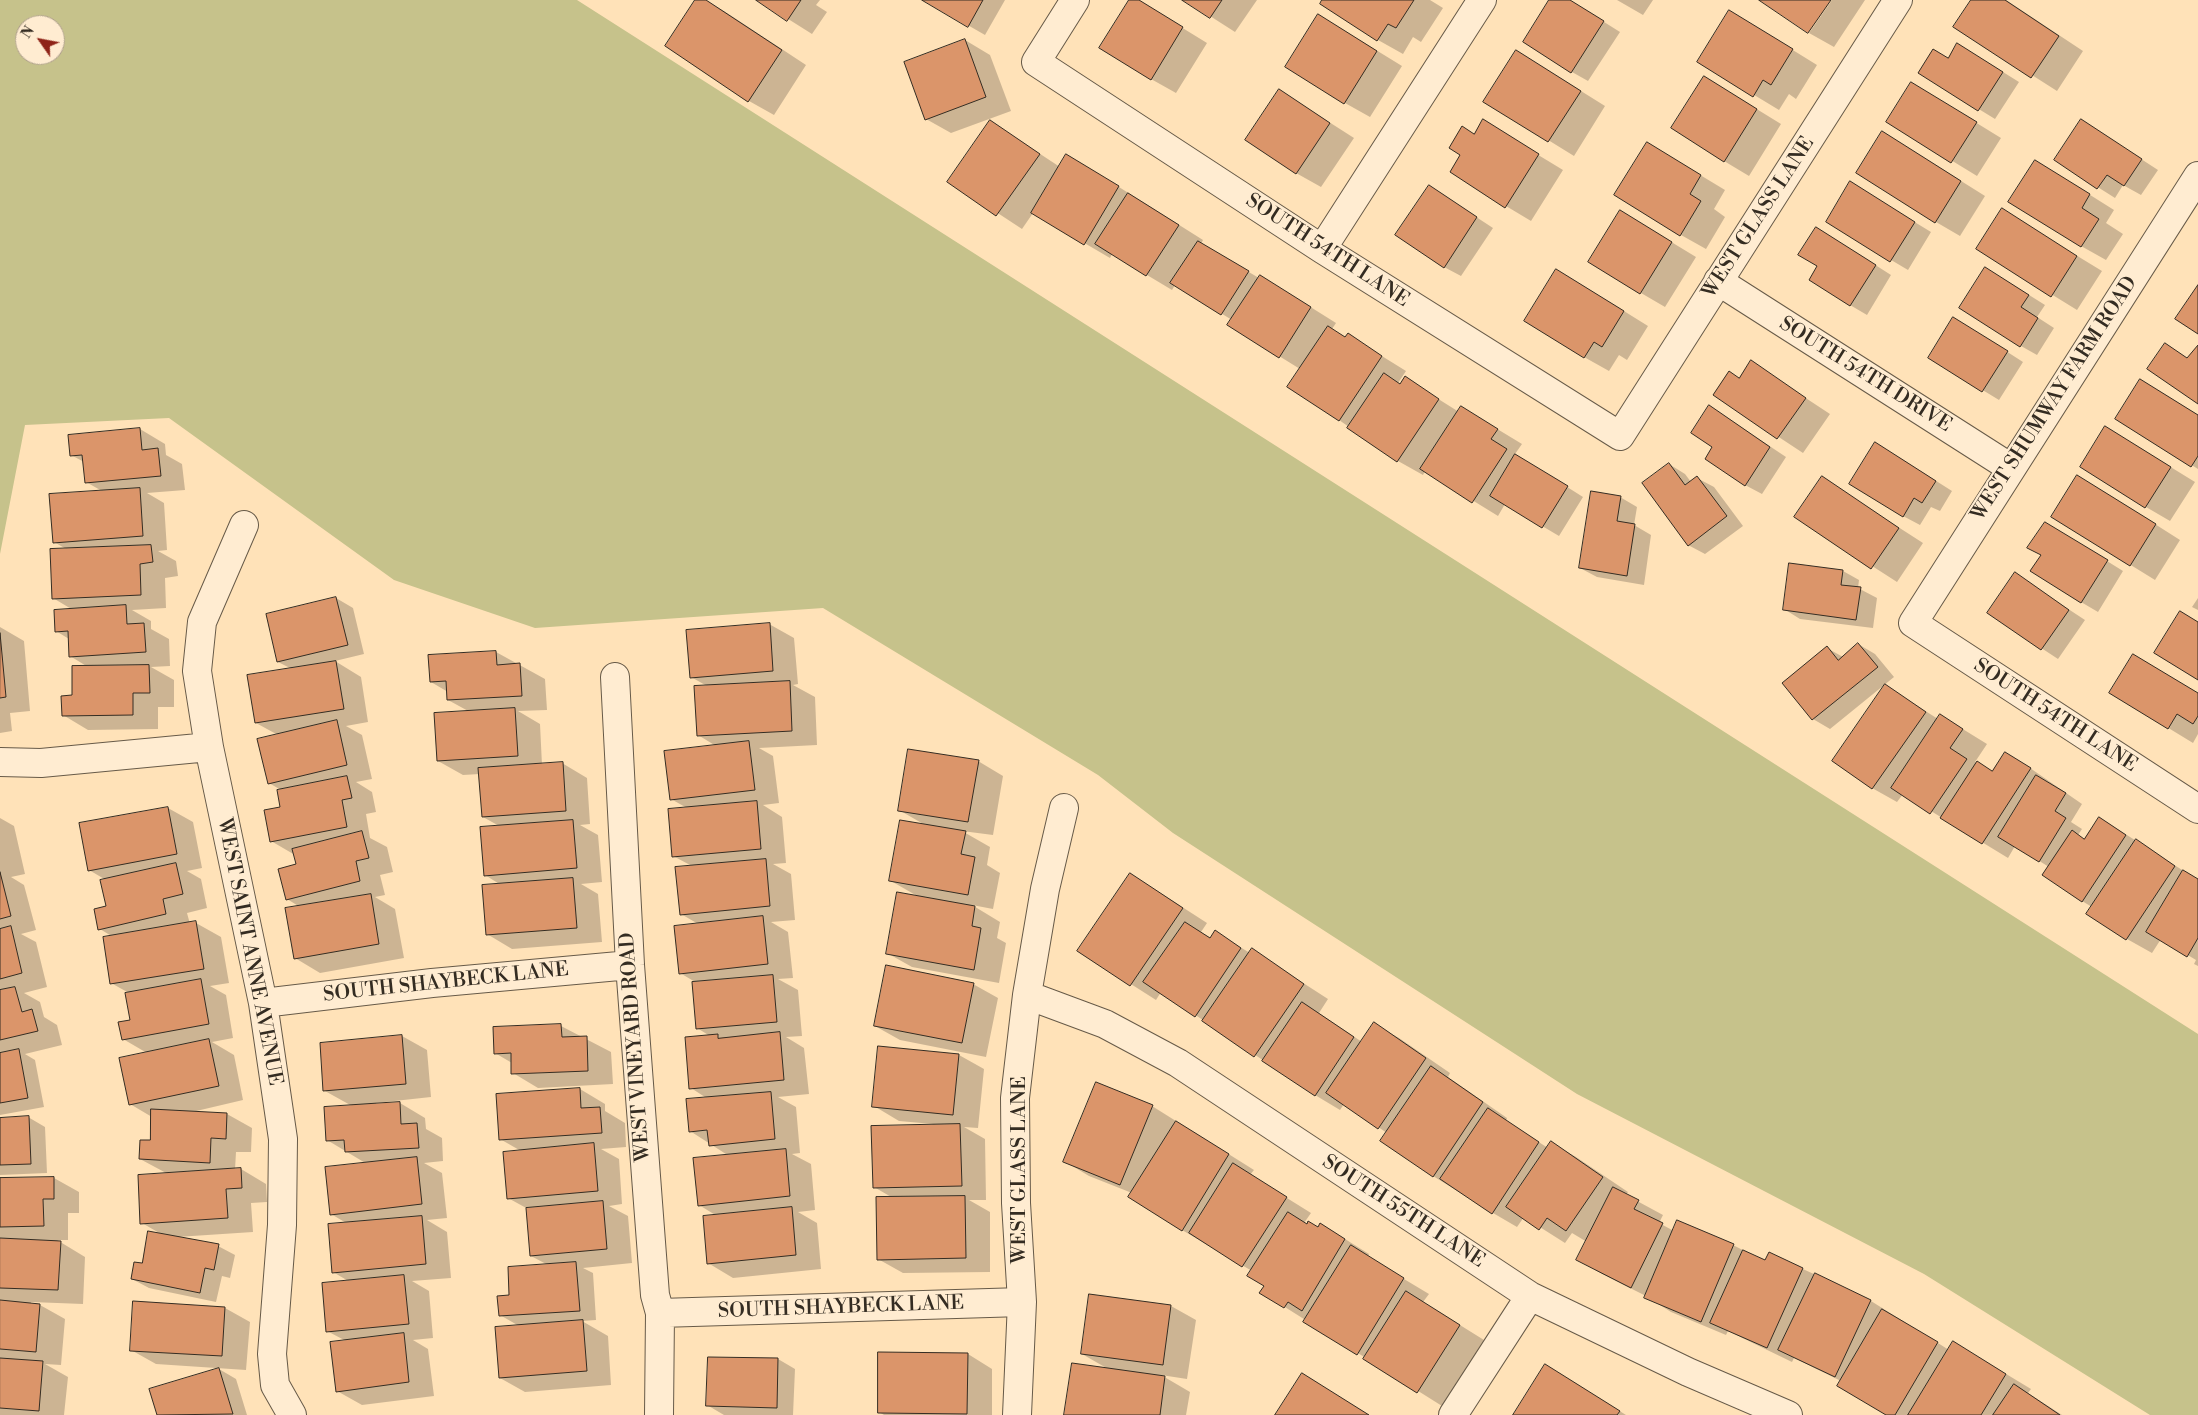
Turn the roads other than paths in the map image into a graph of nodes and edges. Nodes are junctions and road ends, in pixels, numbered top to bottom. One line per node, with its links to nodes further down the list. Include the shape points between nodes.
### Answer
1 (1075, 0): 5 (street, SOUTH 54TH LANE, via 1036,62)
2 (1482, 0): 5 (street)
3 (1898, 0): 6 (street, WEST GLASS LANE)
4 (2198, 176): 8 (street, WEST SHUMWAY FARM ROAD)
5 (1322, 249): 7 (street, SOUTH 54TH LANE)
6 (1718, 281): 7 (street, WEST GLASS LANE); 8 (street, SOUTH 54TH DRIVE)
7 (1620, 436)
8 (2011, 468): 10 (street, WEST SHUMWAY FARM ROAD)
9 (244, 525): 12 (street, WEST SAINT ANNE AVENUE, via 202,622 197,671)
10 (1913, 623): 15 (street, SOUTH 54TH LANE)
11 (615, 678): 16 (street, WEST VINEYARD ROAD)
12 (209, 747): 13 (street, via 41,762); 18 (street, WEST SAINT ANNE AVENUE)
13 (0, 762)
14 (1064, 808): 17 (street, WEST GLASS LANE, via 1045,889)
15 (2198, 808)
16 (630, 965): 18 (street, SOUTH SHAYBECK LANE); 21 (street, WEST VINEYARD ROAD, via 655,1295)
17 (1027, 995): 19 (street, SOUTH 55TH LANE, via 1105,1024 1178,1063); 20 (street, WEST GLASS LANE, via 1015,1098 1016,1203)
18 (263, 1003): 22 (street, WEST SAINT ANNE AVENUE, via 283,1139 282,1225 272,1354 275,1385)
19 (1530, 1296): 25 (street); 26 (street, SOUTH 55TH LANE, via 1688,1372)
20 (1022, 1302): 21 (street, SOUTH SHAYBECK LANE); 24 (street, WEST GLASS LANE)
21 (660, 1313): 23 (street, WEST VINEYARD ROAD)
22 (292, 1415)
23 (660, 1415)
24 (1017, 1415)
25 (1453, 1415)
26 (1788, 1415)

